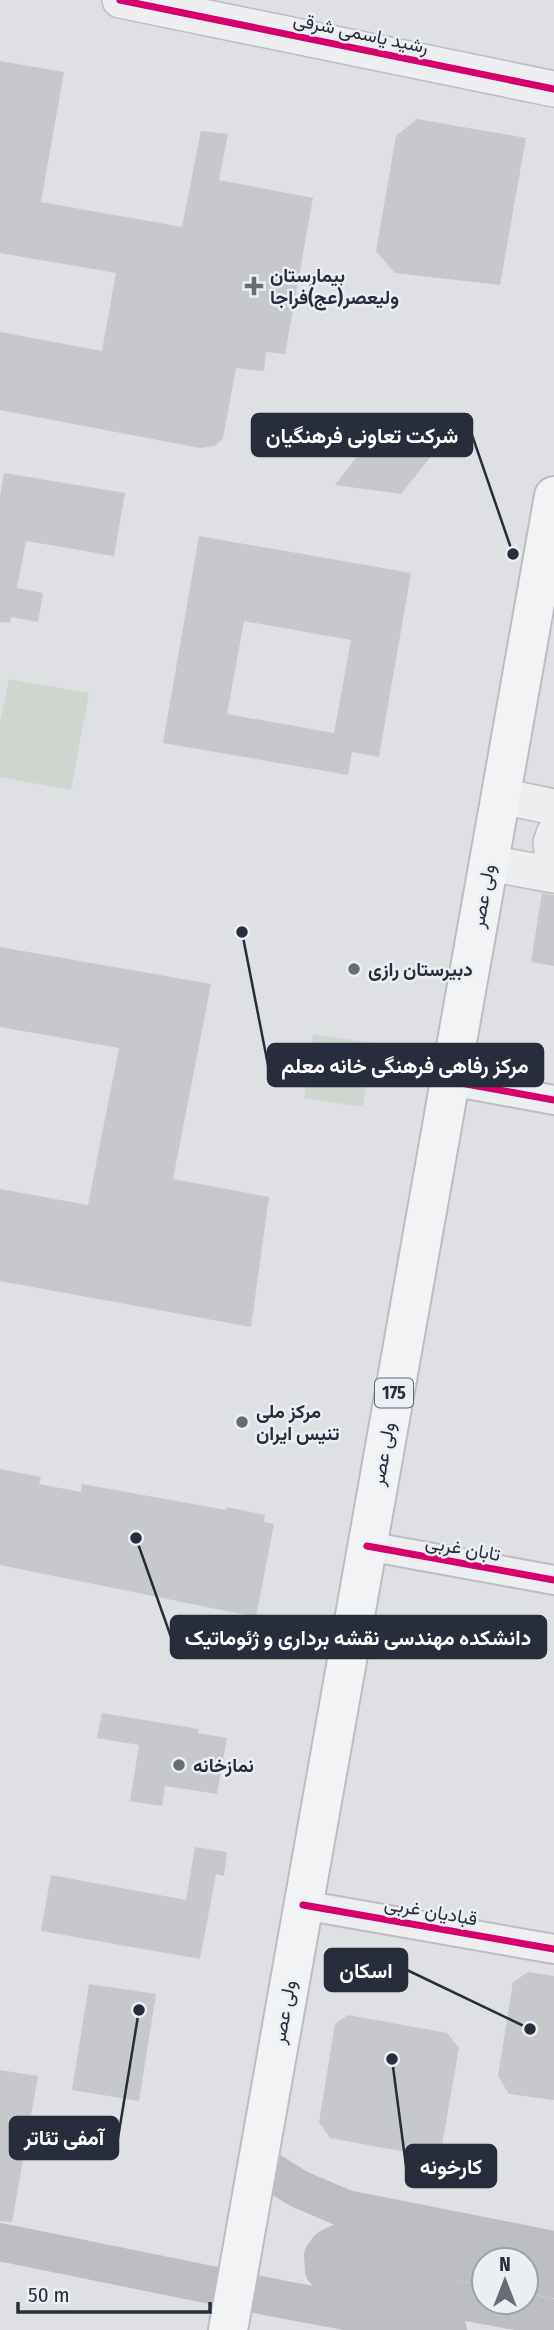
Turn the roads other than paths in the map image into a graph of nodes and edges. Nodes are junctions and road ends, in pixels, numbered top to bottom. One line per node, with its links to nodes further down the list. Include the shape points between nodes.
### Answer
1 (120, 0): 2 (street, رشید یاسمی شرقی)
2 (554, 89)
3 (554, 496): 4 (main road, ولی عصر / 175)
4 (501, 796): 5 (street); 7 (main road, ولی عصر / 175)
5 (554, 807)
6 (554, 834): 8 (street)
7 (488, 863): 9 (street); 10 (main road, ولی عصر / 175)
8 (554, 865)
9 (554, 875)
10 (450, 1081): 11 (street); 12 (main road, ولی عصر / 175)
11 (554, 1100)
12 (367, 1546): 13 (street, تابان غربی); 14 (main road, ولی عصر / 175)
13 (554, 1580)
14 (303, 1905): 15 (street, قبادیان غربی); 16 (main road, ولی عصر / 175)
15 (554, 1949)
16 (257, 2163): 18 (main road, via 299,2189 346,2209); 21 (main road, ولی عصر / 175)
17 (0, 2242): 21 (main road)
18 (554, 2250)
19 (470, 2263): 20 (main road, via 348,2242 329,2248 323,2256 324,2270 337,2278)
20 (470, 2303)
21 (232, 2308): 22 (main road)
22 (448, 2330)

